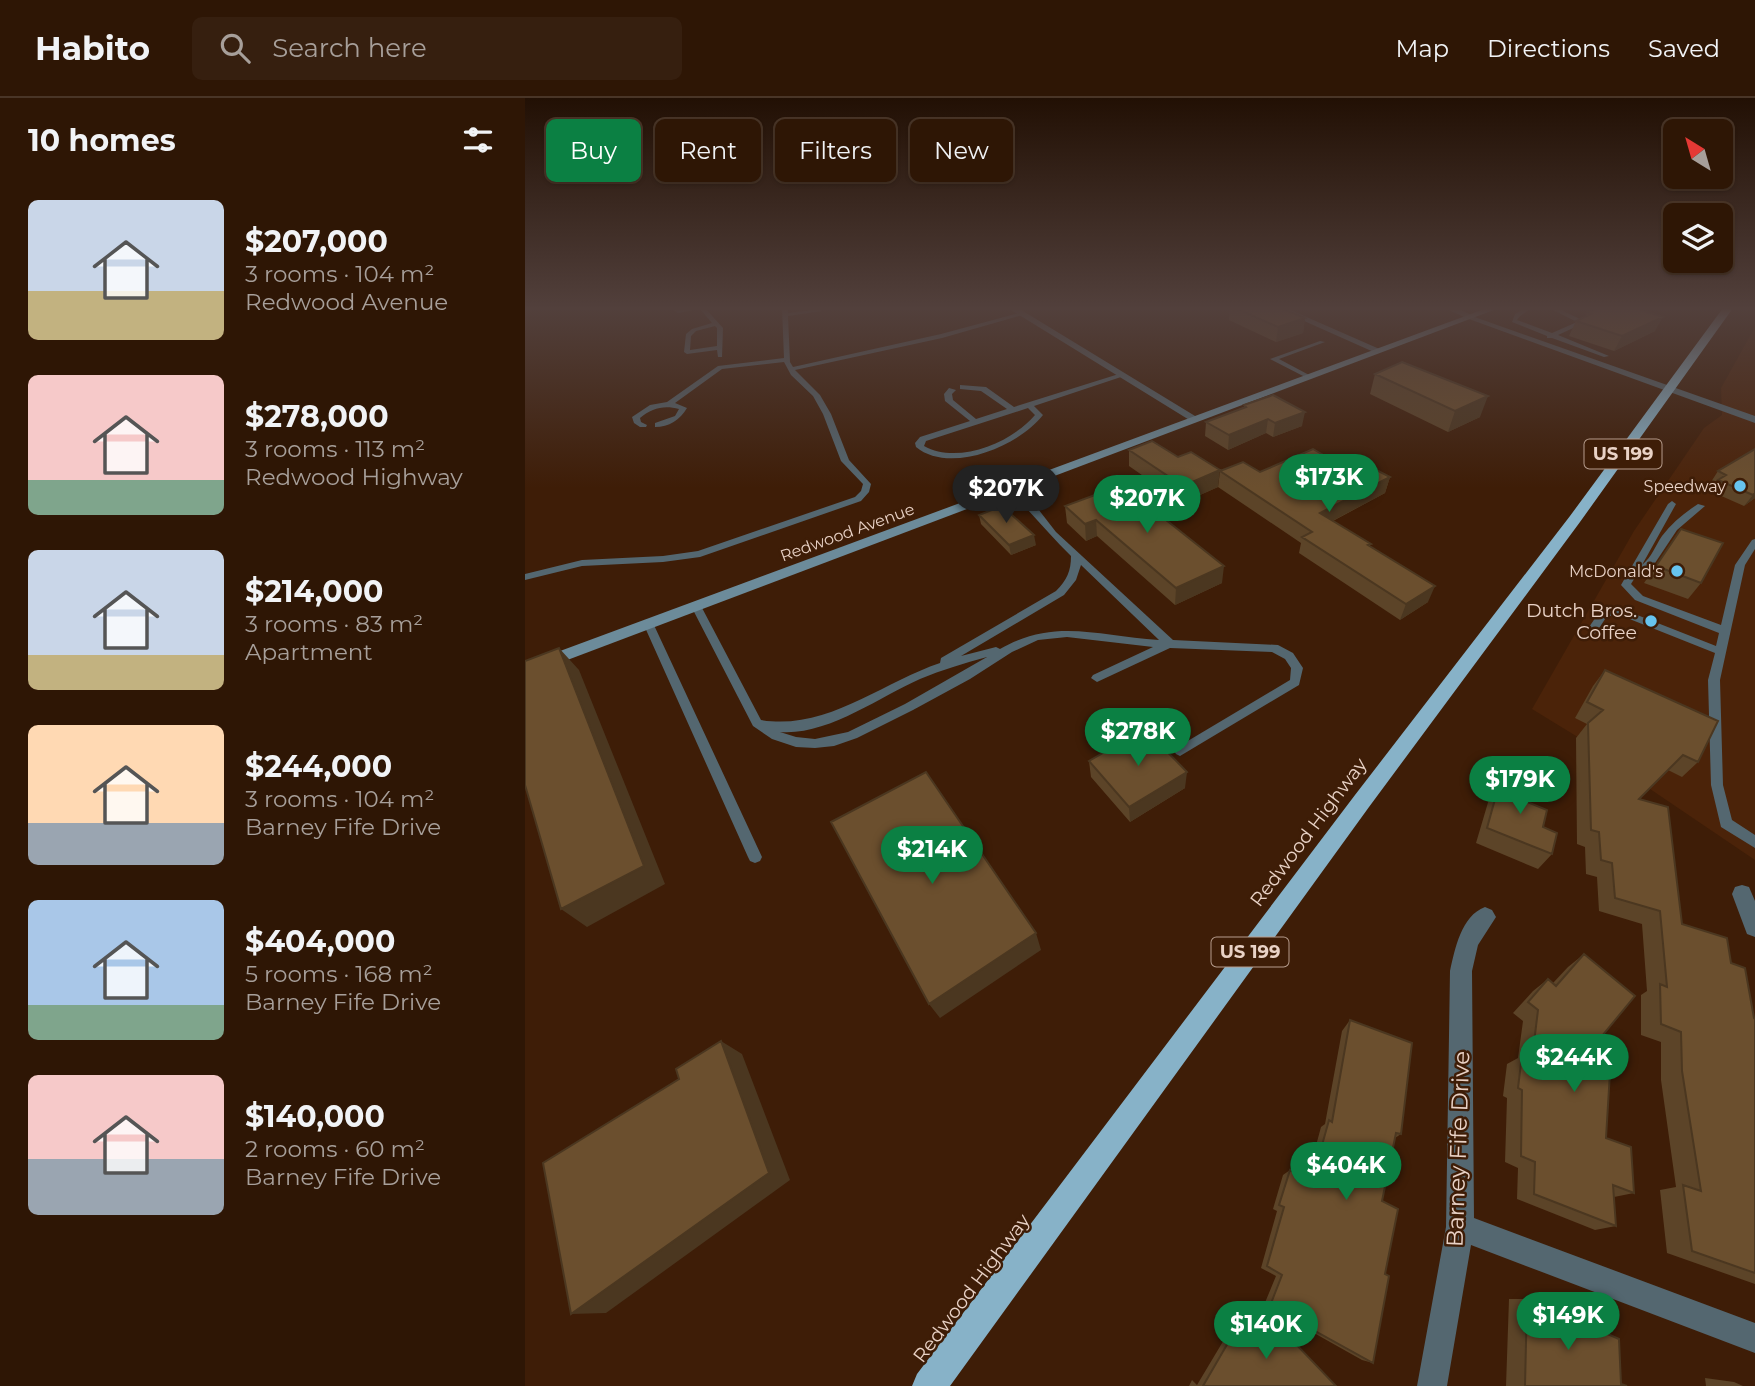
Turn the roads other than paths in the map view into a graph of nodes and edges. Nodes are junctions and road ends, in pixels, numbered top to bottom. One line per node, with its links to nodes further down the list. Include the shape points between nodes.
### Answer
1 (718, 368): 13 (lane)
2 (793, 368): 27 (lane, via 827,414 845,461 867,484 857,499 700,554 598,561)
3 (1111, 368): 8 (street)
4 (1291, 368): 9 (lane)
5 (1333, 368): 9 (main road, Redwood Avenue)
6 (1614, 368): 11 (street)
7 (1686, 368): 11 (highway, Redwood Highway / US 199)
8 (1122, 375): 14 (lane); 16 (street)
9 (1309, 377): 16 (main road, Redwood Avenue)
10 (963, 387): 15 (lane, via 983,389)
11 (1671, 389): 17 (street); 47 (highway, Redwood Highway / US 199)
12 (951, 390): 18 (lane, via 949,401)
13 (668, 405): 19 (lane, via 639,413 636,420); 20 (lane, via 684,411)
14 (1029, 405): 15 (lane); 18 (lane, via 1039,415 1012,438 953,457 933,456 920,447 923,439)
15 (1013, 410): 18 (lane)
16 (1195, 419): 21 (main road, Redwood Avenue)
17 (1755, 420)
18 (975, 422)
19 (643, 425)
20 (658, 425)
21 (1011, 488): 25 (lane); 28 (main road, Redwood Avenue)
22 (1672, 504): 26 (lane)
23 (1701, 506): 26 (lane, via 1668,534 1649,567)
24 (1755, 542): 31 (lane, via 1739,565)
25 (1076, 555): 32 (lane); 35 (lane, via 1076,570 1060,593)
26 (1633, 574): 31 (lane, via 1626,585 1639,598)
27 (525, 577)
28 (696, 606): 29 (main road, Redwood Avenue); 38 (lane)
29 (649, 623): 36 (main road, Redwood Avenue); 41 (lane)
30 (1593, 629): 34 (lane, via 1604,613 1623,613)
31 (1723, 630): 34 (lane)
32 (1169, 643): 33 (lane, via 1060,633); 37 (lane); 39 (lane, via 1274,648 1297,667 1295,682)
33 (1009, 648): 35 (lane); 38 (lane, via 857,735 803,743 774,736)
34 (1719, 650): 40 (lane, via 1714,680 1717,785 1726,823)
35 (933, 669): 38 (lane, via 800,728)
36 (525, 670)
37 (1097, 678)
38 (757, 723)
39 (1180, 751)
40 (1755, 842)
41 (755, 857)
42 (1742, 894): 44 (street)
43 (1485, 917): 45 (street, Barney Fife Drive, via 1468,941 1461,971)
44 (1755, 928)
45 (1460, 1227): 46 (street); 48 (street, Barney Fife Drive)
46 (1755, 1338)
47 (929, 1386)
48 (1432, 1386)

